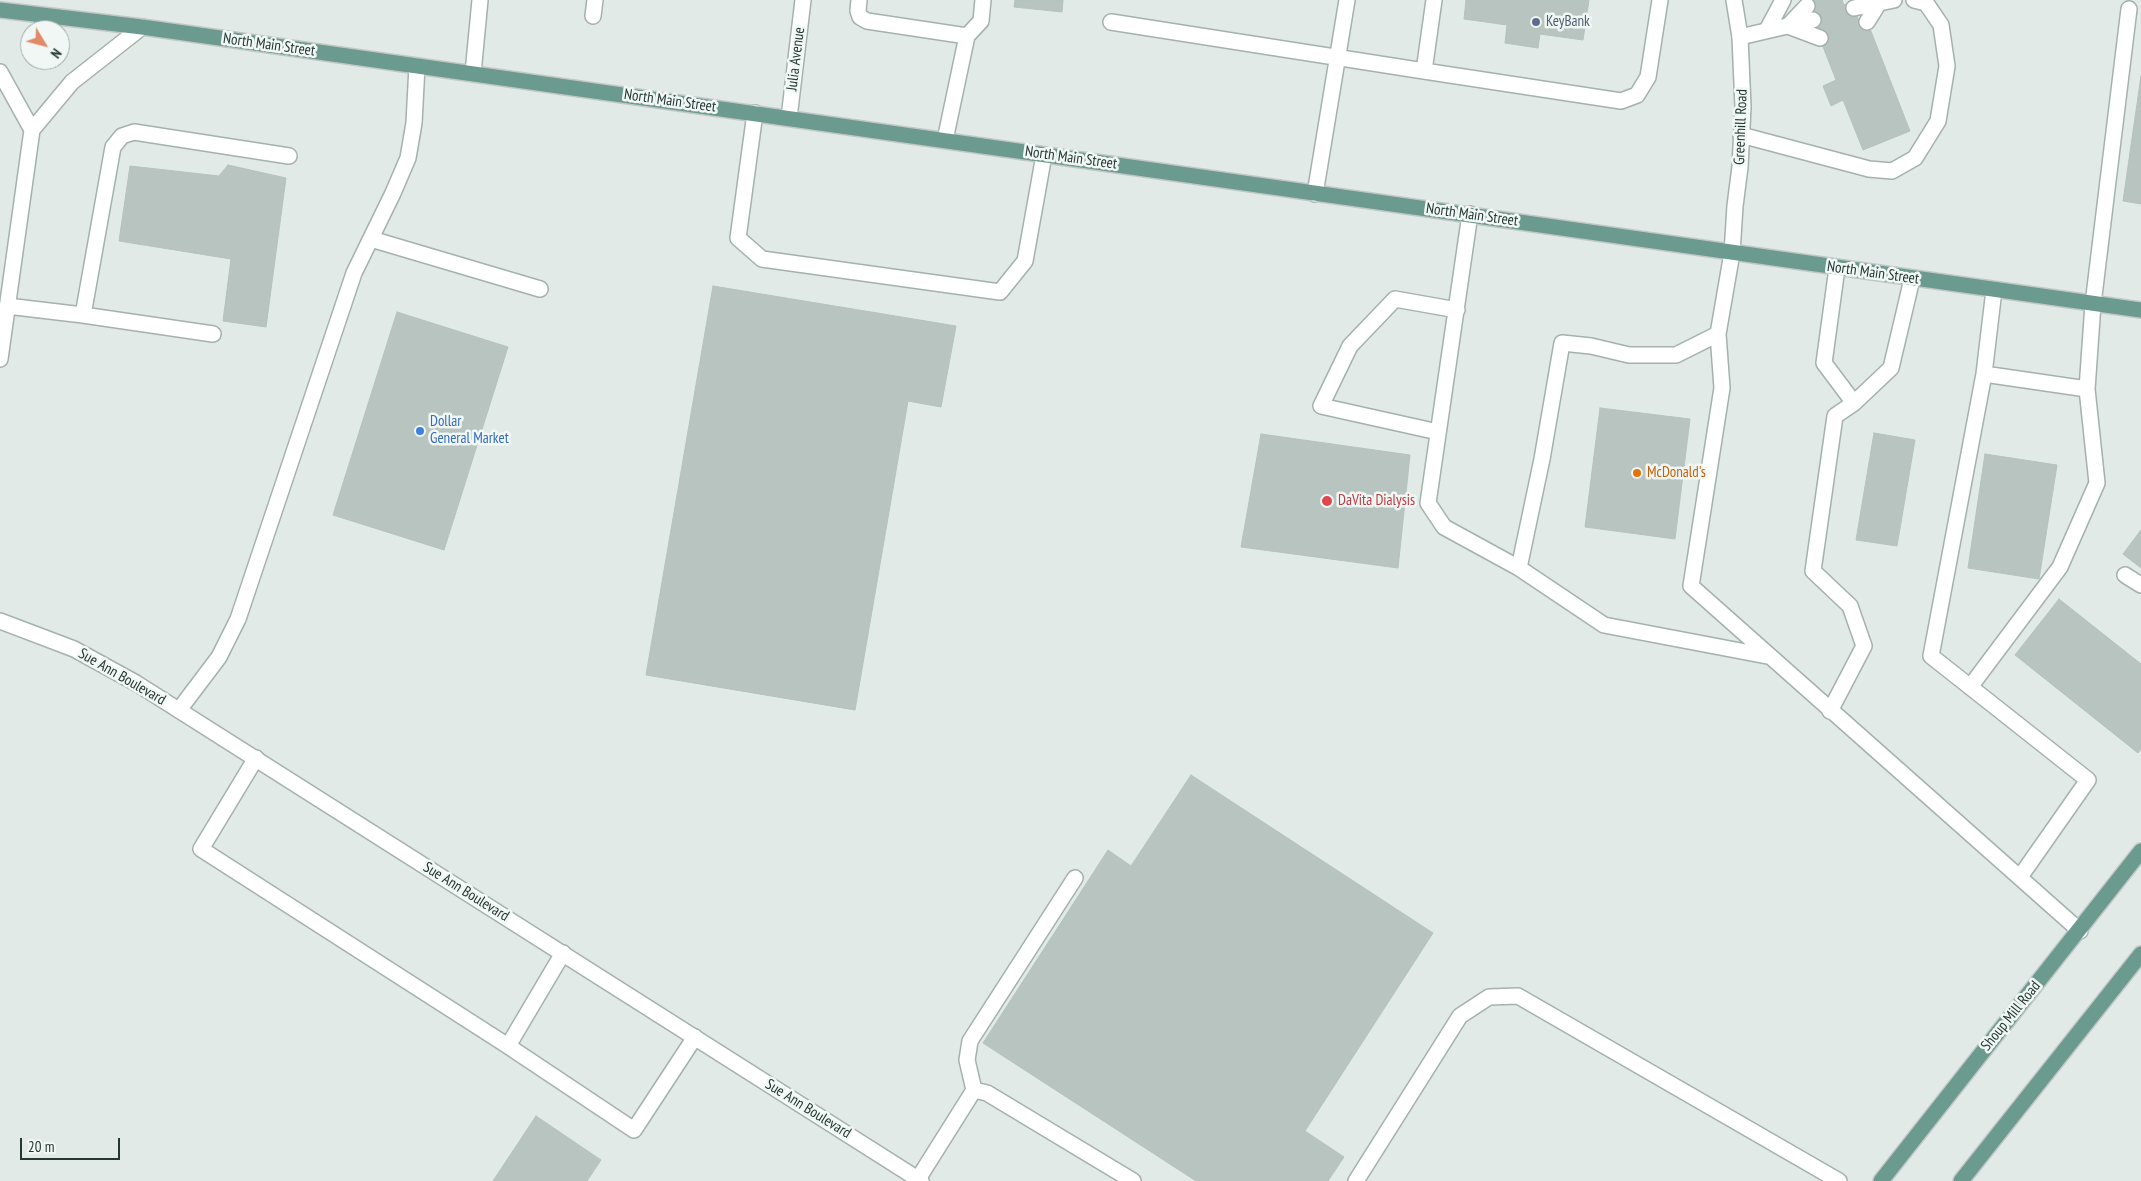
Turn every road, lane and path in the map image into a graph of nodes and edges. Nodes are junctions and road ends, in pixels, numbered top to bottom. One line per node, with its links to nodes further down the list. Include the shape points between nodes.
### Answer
1 (595, 0): 18 (street)
2 (803, 0): 33 (street, Julia Avenue)
3 (859, 0): 24 (street, via 860,17 867,21)
4 (984, 0): 24 (street, via 981,21)
5 (1347, 0): 27 (street)
6 (1434, 0): 29 (street)
7 (1660, 0): 29 (street, via 1648,78 1638,94 1621,102)
8 (1734, 0): 25 (street, Greenhill Road)
9 (1783, 0): 23 (street)
10 (1894, 0): 13 (street)
11 (1914, 0): 35 (street, via 1926,3 1941,26 1947,66 1938,121 1915,158 1892,170 1869,169)
12 (477, 1): 31 (street)
13 (1877, 1): 14 (street); 20 (street)
14 (1854, 8)
15 (2129, 8): 47 (street)
16 (0, 10): 22 (main road, North Main Street)
17 (1810, 13): 21 (street)
18 (592, 16)
19 (1111, 22): 27 (street)
20 (1867, 22)
21 (1788, 26): 23 (street); 26 (street)
22 (142, 27): 28 (main road, North Main Street); 34 (street, via 72,82)
23 (1767, 30): 25 (street)
24 (967, 36): 36 (street)
25 (1740, 37): 35 (street, Greenhill Road)
26 (1820, 38)
27 (1337, 57): 29 (street); 39 (street)
28 (417, 66): 31 (main road, North Main Street); 41 (street, via 414,123 408,158)
29 (1424, 71)
30 (0, 72): 34 (street)
31 (473, 73): 32 (main road, North Main Street)
32 (755, 112): 33 (main road, North Main Street); 37 (street, via 738,238 762,259 1000,292 1025,261)
33 (789, 118): 36 (main road, North Main Street)
34 (32, 130): 48 (street)
35 (1741, 135): 42 (street, Greenhill Road)
36 (945, 140): 37 (main road, North Main Street)
37 (1044, 155): 39 (main road, North Main Street)
38 (288, 156): 51 (street, via 134,132 122,136 114,147)
39 (1315, 194): 40 (main road, North Main Street)
40 (1470, 214): 42 (main road, North Main Street); 49 (street)
41 (371, 239): 45 (street); 65 (street, via 354,273 238,619 219,657)
42 (1732, 253): 43 (main road, North Main Street); 53 (street, Greenhill Road)
43 (1838, 268): 44 (main road, North Main Street); 57 (street, via 1824,363)
44 (1912, 279): 46 (main road, North Main Street); 57 (street, via 1890,368)
45 (540, 289)
46 (1994, 290): 47 (main road, North Main Street); 55 (street)
47 (2093, 304): 50 (main road, North Main Street); 56 (street)
48 (7, 306): 51 (street); 54 (street)
49 (1458, 310): 58 (street); 58 (street, via 1395,299 1350,346 1321,406)
50 (2141, 310)
51 (83, 315): 52 (street)
52 (214, 334)
53 (1718, 334): 59 (street, via 1676,355 1629,355 1562,343); 63 (street, Greenhill Road, via 1722,388 1691,586)
54 (0, 359)
55 (1984, 374): 56 (street); 64 (street, via 1930,656)
56 (2087, 389): 64 (street, via 2097,483 2060,567)
57 (1854, 403): 66 (street, via 1835,416 1813,571 1850,606 1864,646)
58 (1438, 432): 59 (street, via 1428,503 1444,528)
59 (1519, 568): 63 (street, via 1604,625)
60 (2125, 575): 61 (street)
61 (2141, 586)
62 (0, 622): 65 (street, Sue Ann Boulevard, via 74,649)
63 (1768, 656): 66 (street)
64 (1970, 687): 69 (street, via 2088,780)
65 (179, 710): 67 (street, Sue Ann Boulevard)
66 (1830, 711): 69 (street)
67 (256, 758): 72 (street, Sue Ann Boulevard); 75 (street, via 201,849)
68 (2141, 851): 71 (main road, Shoup Mill Road)
69 (2020, 877): 71 (street)
70 (1076, 878): 76 (street, via 970,1041 967,1060)
71 (2080, 931): 82 (main road, Shoup Mill Road)
72 (563, 954): 74 (street, Sue Ann Boulevard); 75 (street)
73 (2141, 954): 83 (main road)
74 (695, 1037): 75 (street, via 634,1130); 78 (street, Sue Ann Boulevard)
75 (508, 1046)
76 (974, 1090): 78 (street); 79 (street, via 987,1093)
77 (1815, 1175): 80 (street, via 1518,996 1489,997 1460,1016); 81 (street)
78 (920, 1180)
79 (1133, 1181)
80 (1356, 1181)
81 (1839, 1181)
82 (1881, 1181)
83 (1961, 1181)

